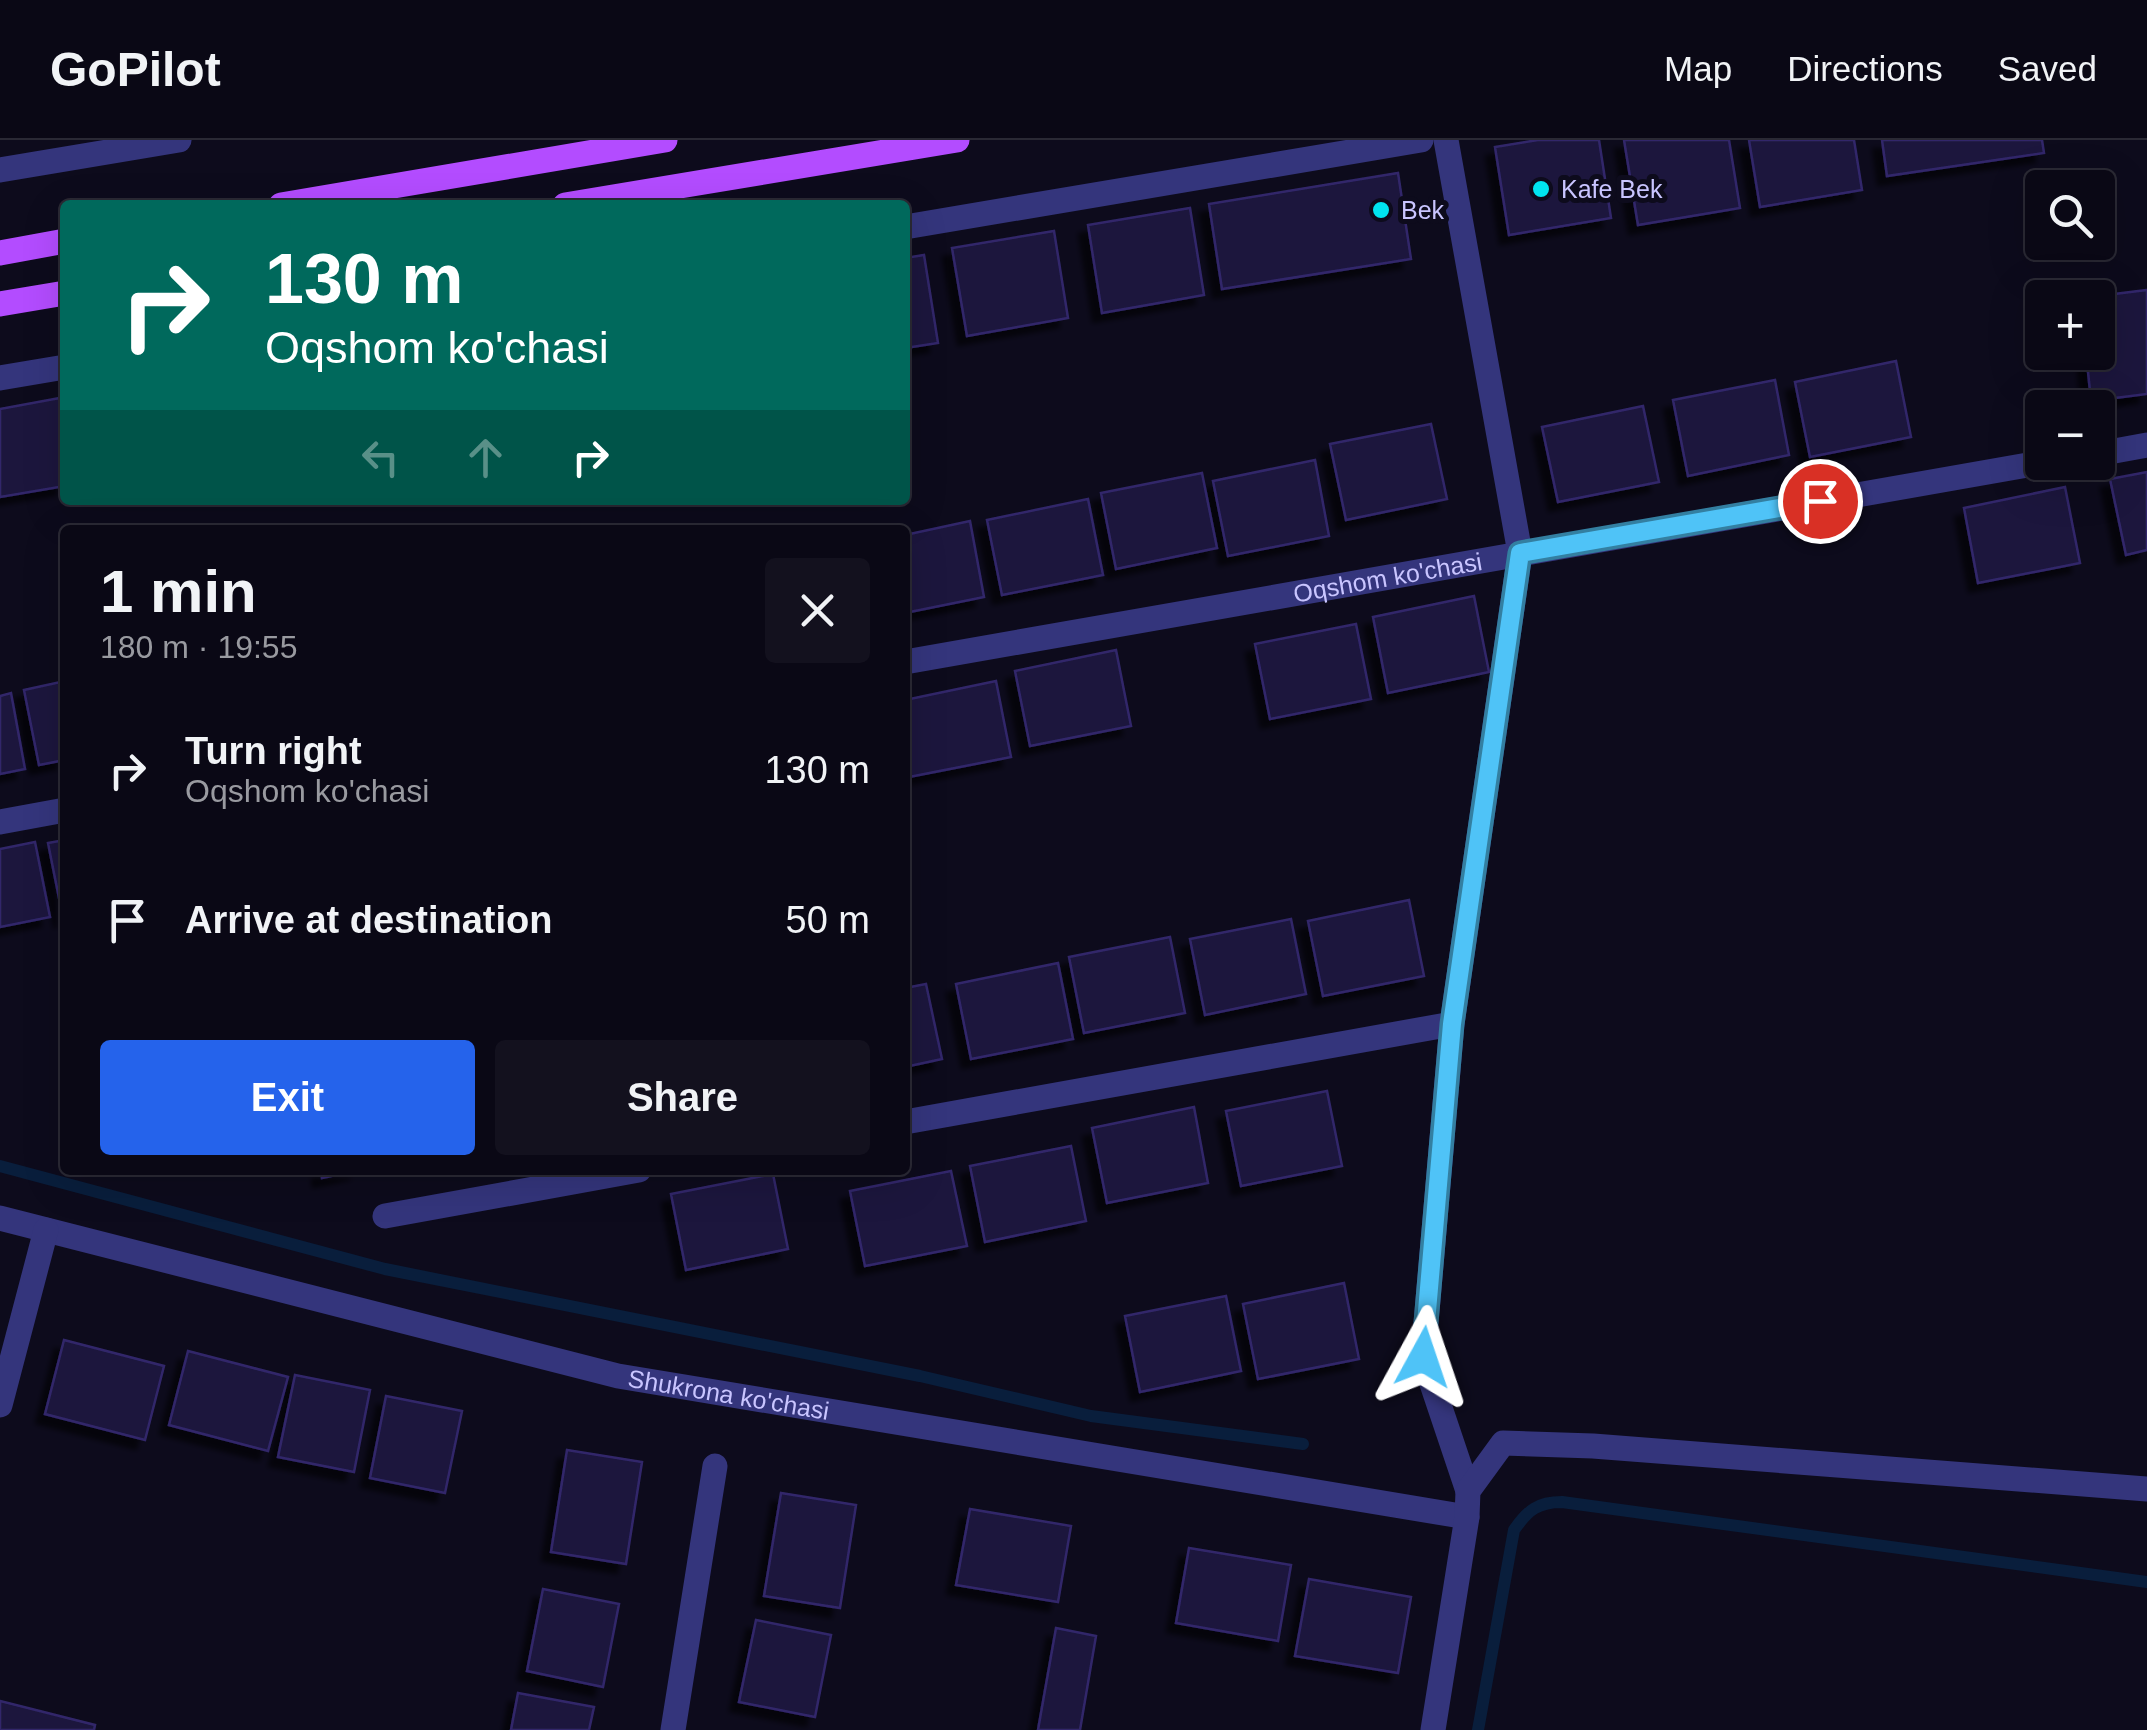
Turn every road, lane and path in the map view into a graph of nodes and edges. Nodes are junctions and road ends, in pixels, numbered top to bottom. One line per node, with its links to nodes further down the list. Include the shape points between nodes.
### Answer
1 (179, 140): 6 (street)
2 (665, 140): 7 (main road)
3 (957, 140): 8 (main road)
4 (1421, 140): 9 (street)
5 (1446, 140): 19 (street)
6 (0, 170)
7 (311, 200)
8 (594, 200)
9 (910, 225)
10 (60, 242): 11 (main road)
11 (0, 253)
12 (60, 294): 13 (main road)
13 (0, 304)
14 (60, 368): 15 (street)
15 (0, 378)
16 (2147, 445): 17 (street)
17 (2115, 451)
18 (2025, 465): 19 (street, Oqshom ko'chasi)
19 (1520, 553): 20 (street, Oqshom ko'chasi); 23 (street)
20 (910, 661)
21 (60, 811): 22 (street)
22 (0, 822)
23 (1452, 1024): 24 (street); 32 (street, via 1423,1357)
24 (910, 1121)
25 (611, 1175): 26 (street)
26 (385, 1216)
27 (0, 1218): 28 (street, Shukrona ko'chasi)
28 (46, 1230): 29 (street); 33 (street, Shukrona ko'chasi, via 618,1376)
29 (0, 1405)
30 (715, 1466): 34 (street)
31 (2147, 1489): 32 (street, via 1502,1443)
32 (1468, 1490): 33 (street)
33 (1467, 1517): 35 (street)
34 (673, 1730)
35 (1433, 1730)

